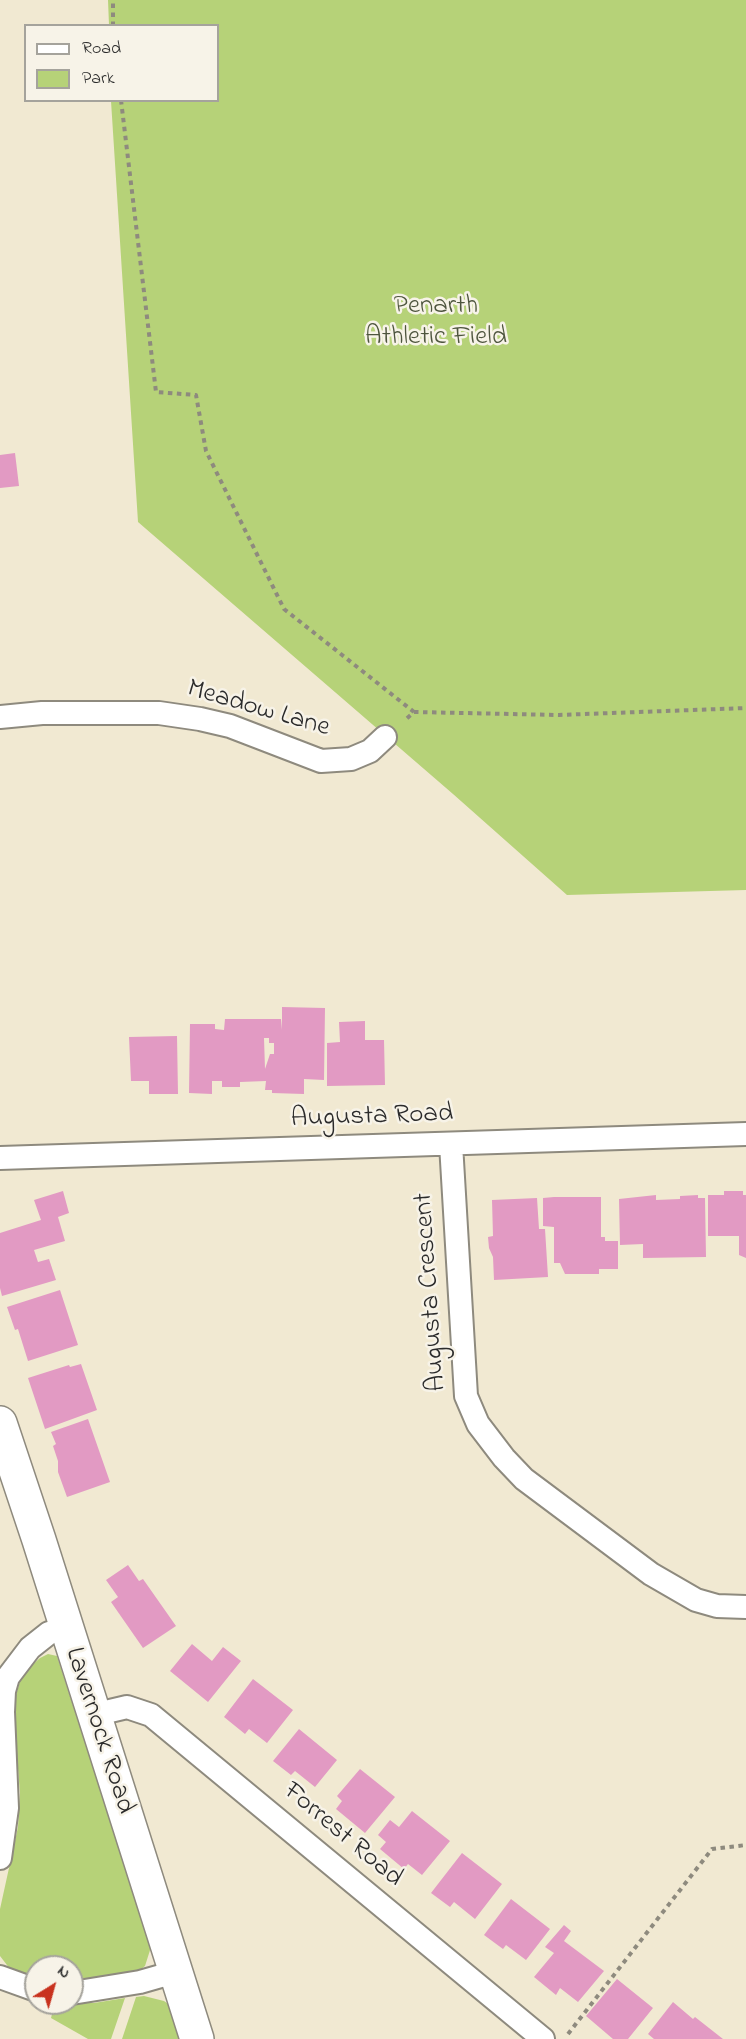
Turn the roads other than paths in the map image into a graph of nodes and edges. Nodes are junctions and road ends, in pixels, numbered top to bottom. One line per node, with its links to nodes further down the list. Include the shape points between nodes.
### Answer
1 (0, 717): 2 (street, Meadow Lane, via 42,712 200,718 321,761 351,759 370,751)
2 (385, 737)
3 (746, 1134): 4 (street, Augusta Road)
4 (451, 1144): 5 (street, Augusta Road); 7 (street, Augusta Crescent, via 466,1396 478,1424 524,1479 651,1574 696,1600 717,1606)
5 (0, 1158)
6 (0, 1423): 8 (main road, Lavernock Road)
7 (746, 1607)
8 (66, 1628): 9 (main road, Lavernock Road); 10 (street, via 49,1633 30,1648 8,1677 3,1712 7,1808)
9 (93, 1715): 11 (main road, Lavernock Road); 16 (street, Forrest Road, via 127,1707 151,1715)
10 (0, 1858)
11 (175, 1972): 14 (street); 15 (main road, Lavernock Road)
12 (0, 1977): 13 (street)
13 (24, 1986)
14 (84, 1991)
15 (197, 2039)
16 (543, 2039)

